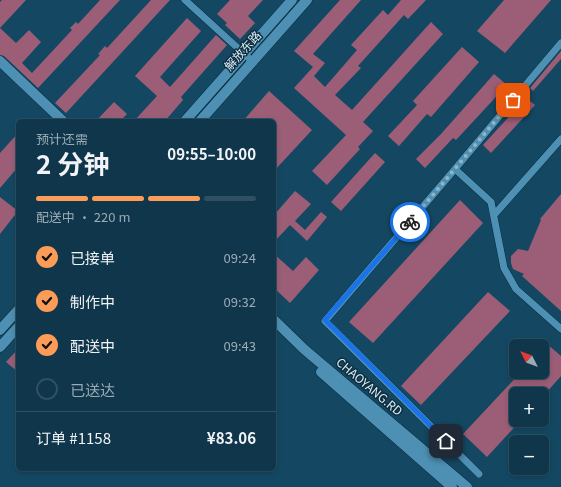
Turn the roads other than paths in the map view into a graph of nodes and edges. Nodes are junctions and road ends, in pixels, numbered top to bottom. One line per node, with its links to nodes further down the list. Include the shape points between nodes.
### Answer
1 (185, 0): 5 (street)
2 (292, 0): 5 (street, 解放东路)
3 (307, 0): 7 (street, 解放东路)
4 (561, 43): 14 (street)
5 (244, 53): 7 (street); 11 (street, 解放东路)
6 (0, 61): 10 (street)
7 (252, 61): 12 (street, 解放东路)
8 (0, 70): 9 (street)
9 (52, 119)
10 (61, 119)
11 (187, 119)
12 (202, 119)
13 (561, 139): 15 (street)
14 (455, 169): 15 (street, via 491,202); 23 (street, via 325,320)
15 (494, 215): 19 (street, via 504,268 516,289)
16 (16, 312): 20 (street)
17 (276, 322): 25 (street, CHAOYANG.RD, via 305,350)
18 (16, 329): 22 (street)
19 (561, 329)
20 (0, 330)
21 (276, 331): 24 (street, CHAOYANG.RD)
22 (0, 347)
23 (479, 474)
24 (452, 487)
25 (467, 487)

